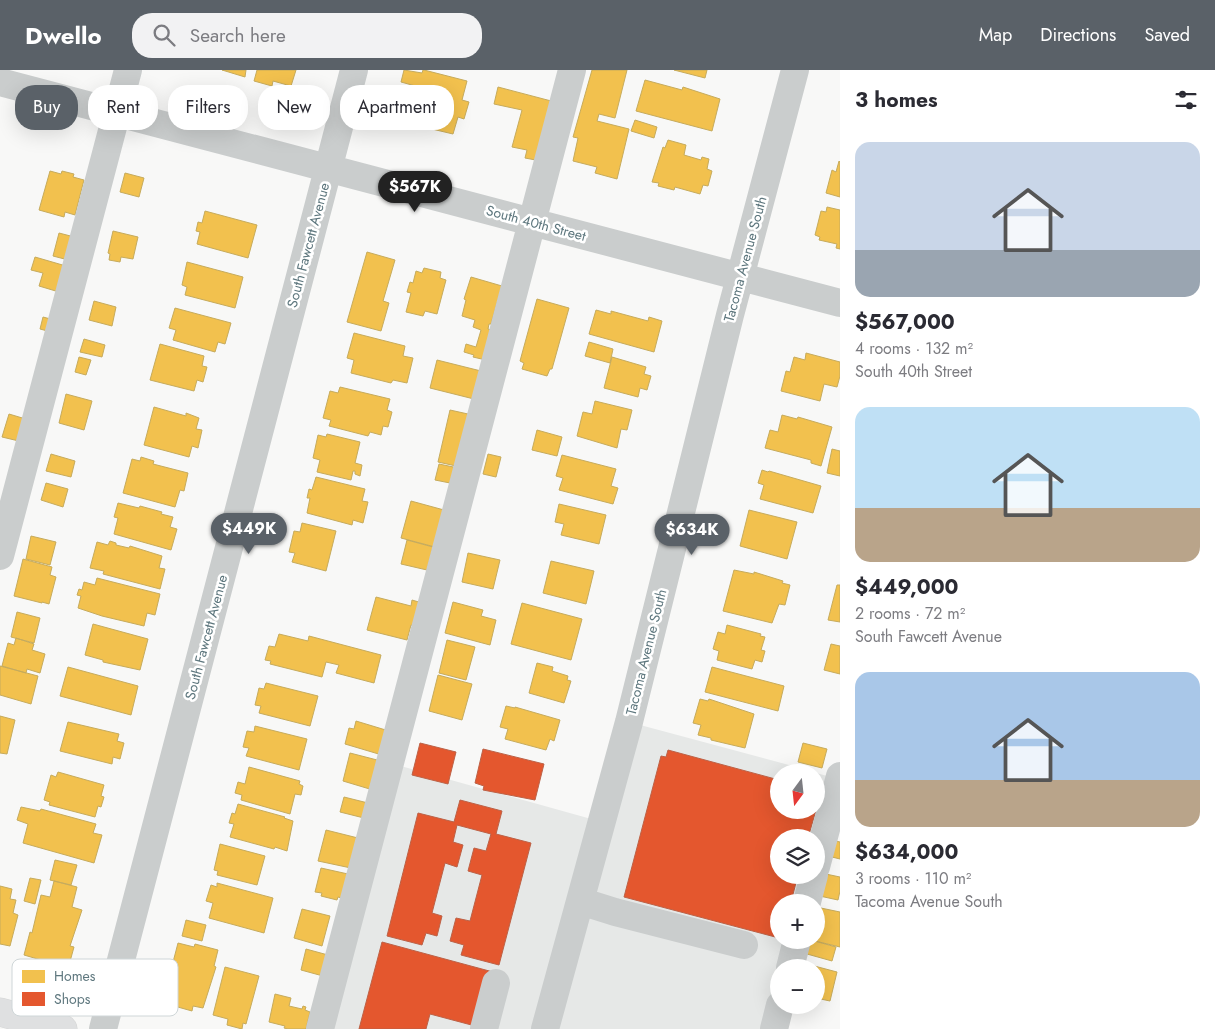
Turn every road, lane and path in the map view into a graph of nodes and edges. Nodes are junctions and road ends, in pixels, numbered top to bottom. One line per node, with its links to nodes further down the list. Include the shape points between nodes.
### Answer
1 (128, 70): 6 (street)
2 (354, 70): 10 (street, South Fawcett Avenue)
3 (572, 70): 11 (street)
4 (795, 70): 12 (street, Tacoma Avenue South)
5 (0, 82): 7 (street, South 40th Street)
6 (124, 85)
7 (88, 106)
8 (158, 124): 10 (street, South 40th Street)
9 (112, 130): 14 (street)
10 (328, 169): 11 (street, South 40th Street); 19 (street, South Fawcett Avenue)
11 (532, 222): 12 (street, South 40th Street); 26 (street)
12 (741, 277): 13 (street, South 40th Street); 17 (street, Tacoma Avenue South)
13 (840, 303)
14 (0, 556)
15 (840, 776): 16 (street)
16 (825, 833)
17 (580, 901): 18 (street); 28 (street, Tacoma Avenue South)
18 (744, 945)
19 (121, 959)
20 (496, 982): 27 (street)
21 (778, 1014): 29 (street)
22 (15, 1016): 24 (main road)
23 (106, 1016): 25 (street, South Fawcett Avenue)
24 (63, 1029)
25 (103, 1029)
26 (320, 1029)
27 (484, 1029)
28 (545, 1029)
29 (774, 1029)

